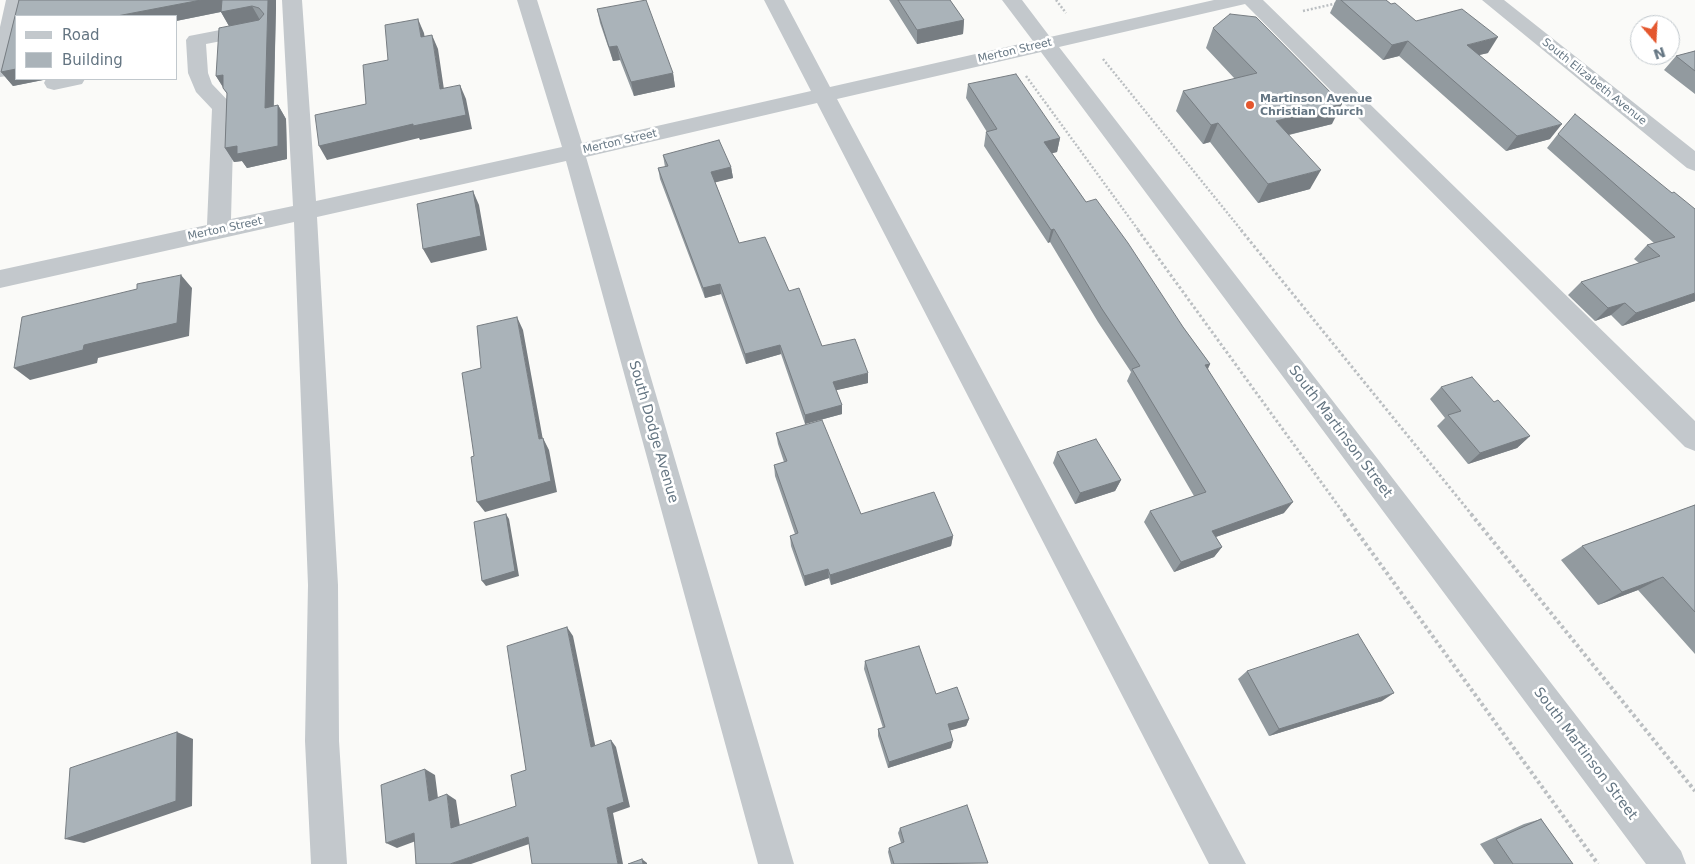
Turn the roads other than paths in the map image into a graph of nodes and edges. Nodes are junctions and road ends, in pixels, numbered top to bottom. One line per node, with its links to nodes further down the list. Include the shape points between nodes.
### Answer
1 (16, 0): 12 (street)
2 (292, 0): 18 (street)
3 (527, 0): 16 (street, South Dodge Avenue)
4 (774, 0): 15 (street)
5 (1012, 0): 10 (street, South Martinson Street)
6 (1239, 0): 10 (street, Merton Street)
7 (1252, 0): 21 (street)
8 (1492, 0): 17 (street, South Elizabeth Avenue)
9 (260, 28): 11 (street)
10 (1046, 44): 15 (street, Merton Street); 25 (street, South Martinson Street)
11 (186, 45): 19 (street, via 203,86 224,107)
12 (0, 71)
13 (70, 80): 14 (street)
14 (54, 83)
15 (825, 95): 16 (street, Merton Street); 24 (street)
16 (574, 152): 18 (street, Merton Street); 23 (street, South Dodge Avenue)
17 (1695, 164)
18 (305, 212): 19 (street, Merton Street); 22 (street, via 323,585 322,741)
19 (219, 231): 20 (street, Merton Street)
20 (0, 279)
21 (1695, 439)
22 (329, 864)
23 (776, 864)
24 (1228, 864)
25 (1668, 864)

